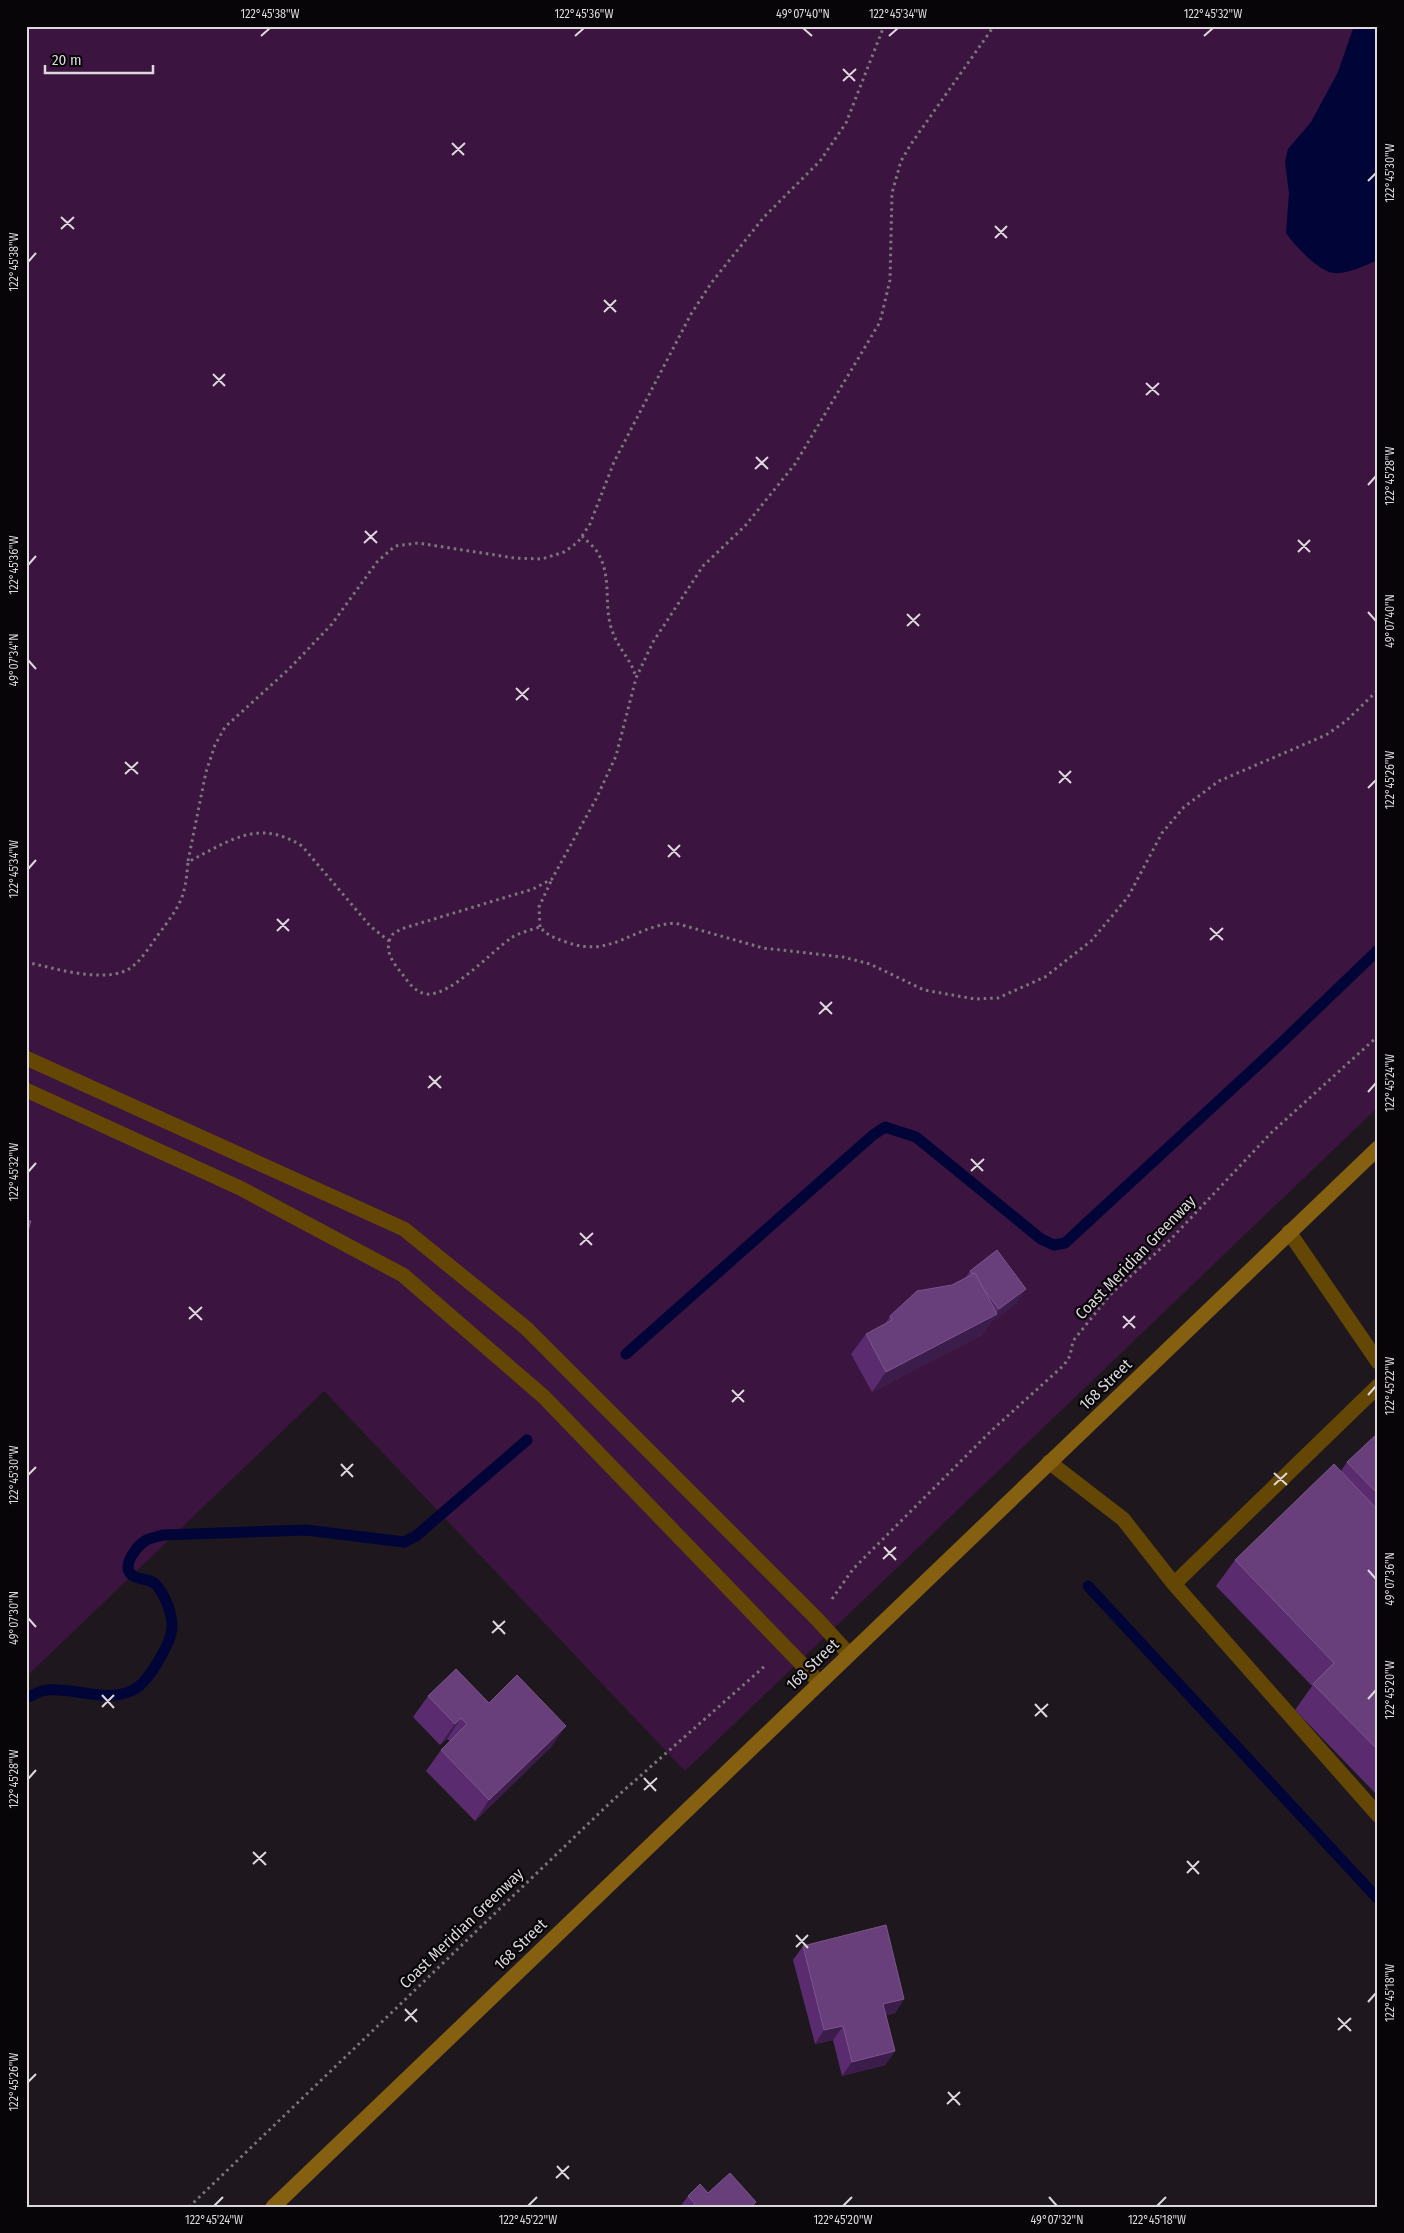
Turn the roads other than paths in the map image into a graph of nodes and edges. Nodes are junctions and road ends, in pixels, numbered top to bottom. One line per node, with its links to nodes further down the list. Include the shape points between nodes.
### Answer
1 (26, 1058): 9 (lane, via 404,1229 526,1328)
2 (26, 1090): 10 (lane, via 240,1188 404,1275 544,1396)
3 (1378, 1148): 4 (main road, 168 Street)
4 (1289, 1232): 5 (lane); 7 (main road, 168 Street)
5 (1378, 1362)
6 (1378, 1386): 8 (lane)
7 (1048, 1462): 8 (lane, via 1123,1519); 9 (main road, 168 Street)
8 (1174, 1584): 11 (lane)
9 (848, 1653): 10 (main road, 168 Street)
10 (819, 1682): 12 (main road, 168 Street)
11 (1378, 1815)
12 (272, 2207)

